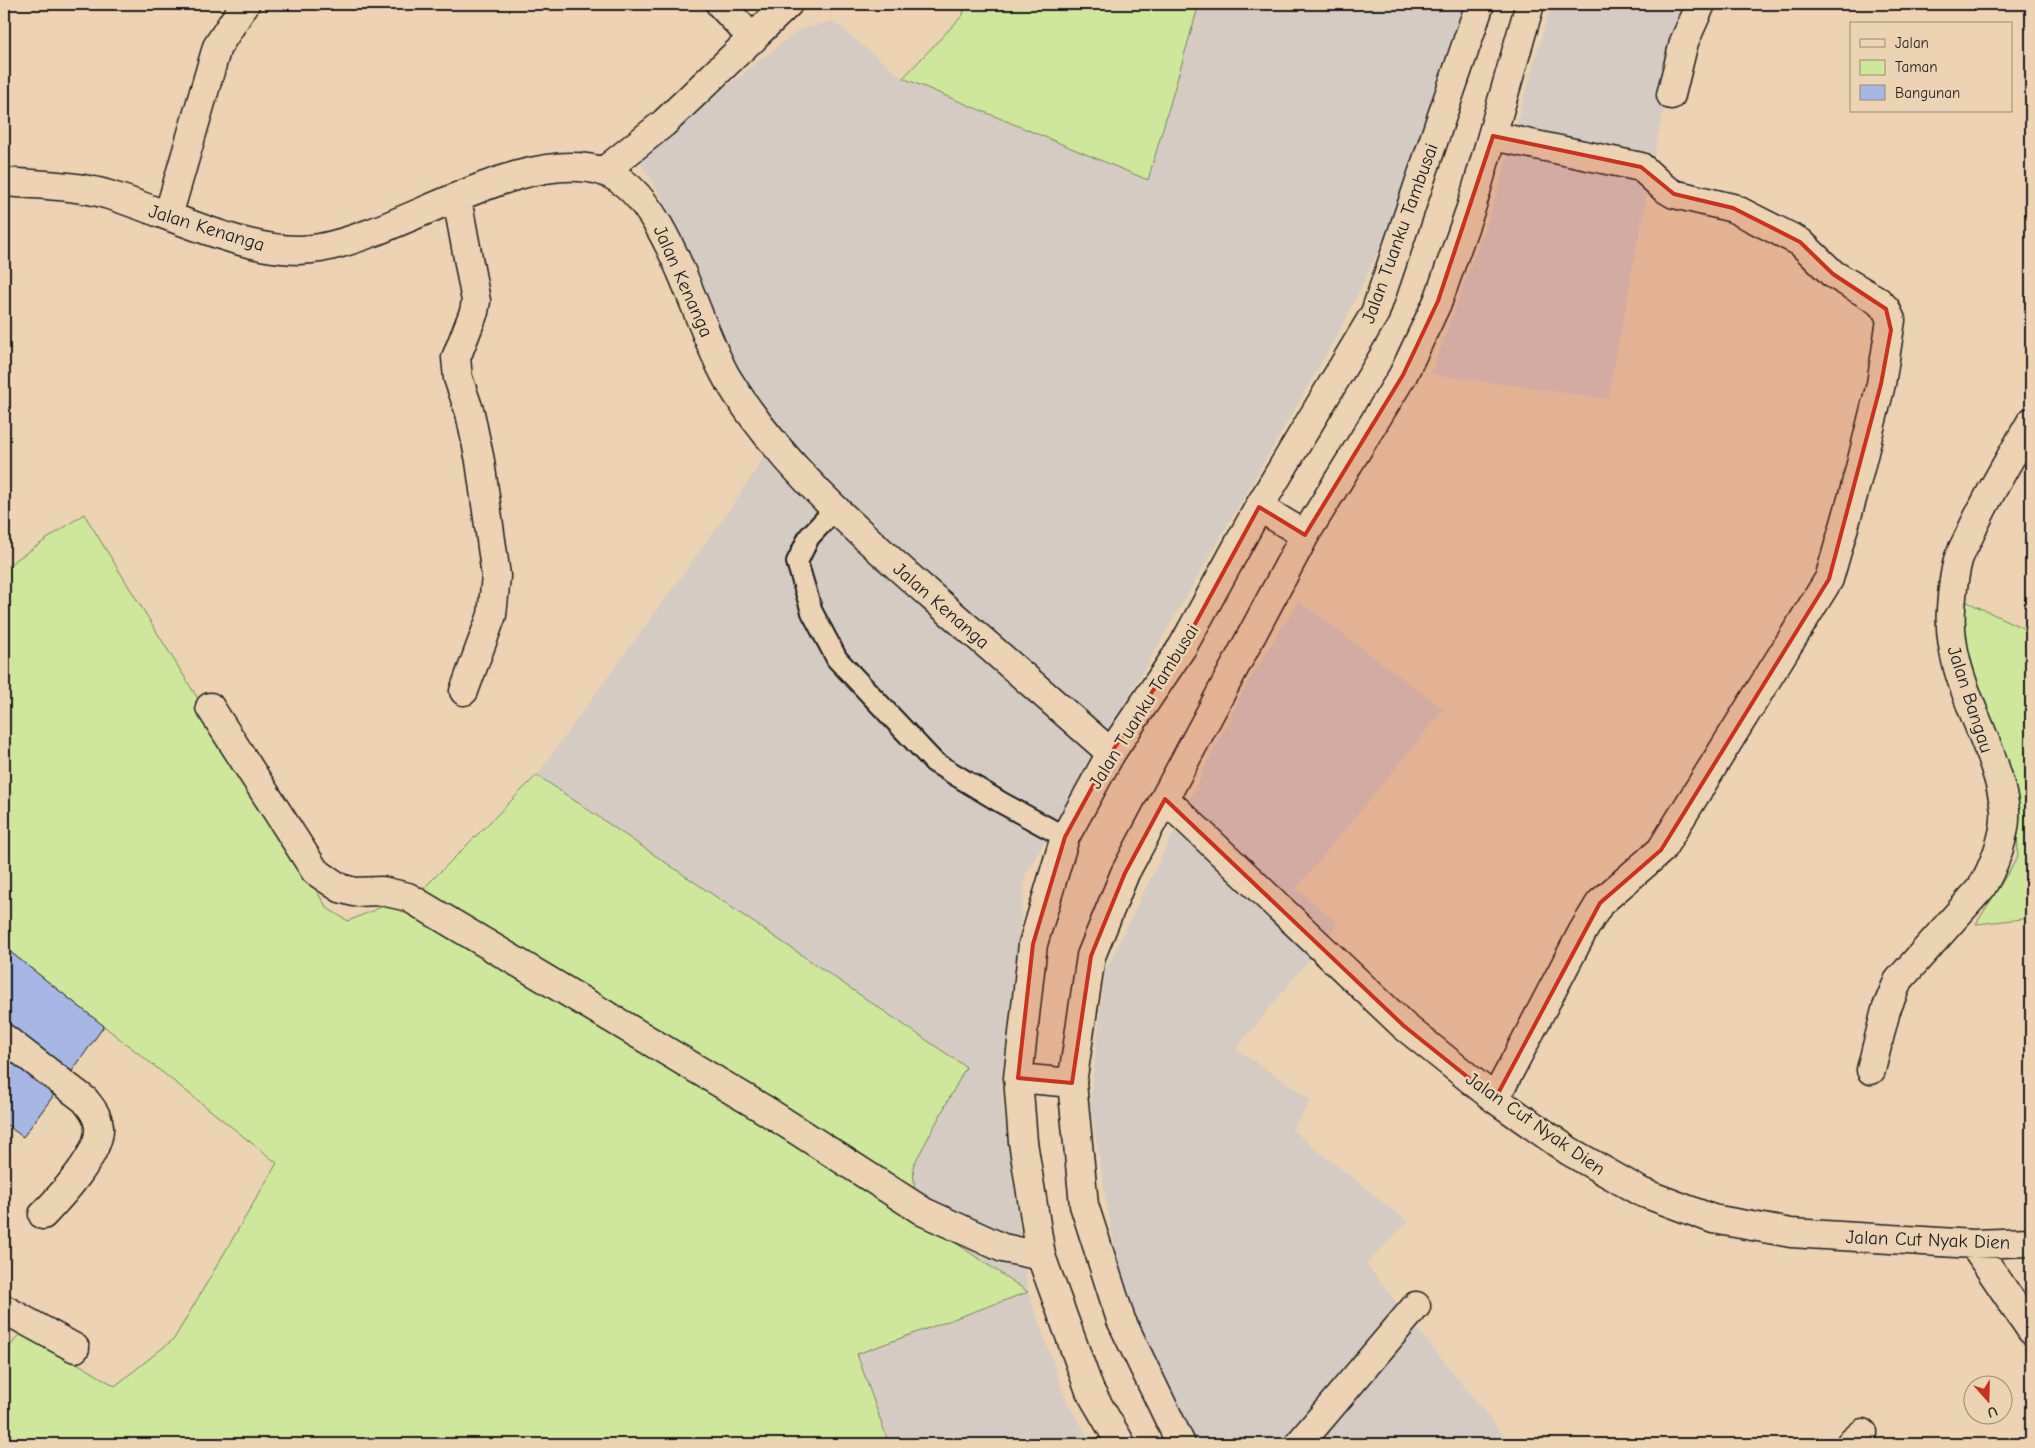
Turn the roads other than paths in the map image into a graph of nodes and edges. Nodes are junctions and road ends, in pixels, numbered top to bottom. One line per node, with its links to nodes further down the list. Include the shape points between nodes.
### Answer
1 (245, 4): 13 (street, via 217,47)
2 (720, 4): 7 (street)
3 (788, 4): 7 (street)
4 (1480, 4): 15 (street, Jalan Tuanku Tambusai, via 1375,313)
5 (1530, 4): 9 (street)
6 (1701, 4): 8 (street, via 1684,42)
7 (753, 38): 10 (street, via 664,122)
8 (1670, 95)
9 (1493, 136): 17 (street, via 1472,205 1430,317 1403,375); 27 (street, via 1641,167 1674,194 1733,208 1800,242 1833,274 1877,300 1891,320 1881,384 1829,578 1662,850 1600,903)
10 (604, 171): 12 (street, Jalan Kenanga, via 566,166 516,175); 16 (street, Jalan Kenanga, via 628,186 657,220 726,376 763,432)
11 (4, 182): 13 (street, Jalan Kenanga, via 106,194)
12 (457, 198): 13 (street, Jalan Kenanga, via 361,238 317,249 266,248); 18 (street, via 476,301 458,353 457,368 480,461 496,576 492,615)
13 (168, 216)
14 (2031, 422): 24 (street, Jalan Bangau, via 1982,508 1958,560 1951,609 1957,667 2000,788 2005,812 1998,852 1992,871 1981,888 1898,982 1886,1010)
15 (1259, 507): 17 (street); 20 (street, Jalan Tuanku Tambusai, via 1183,646)
16 (835, 509): 20 (street, Jalan Kenanga); 22 (lane, via 809,537 797,562 812,612 837,659 934,762)
17 (1305, 535): 21 (street)
18 (464, 691)
19 (210, 707): 31 (street, via 285,827 315,871 326,880 354,892 382,891 408,896 762,1108 924,1212 1002,1248)
20 (1111, 753): 22 (street, Jalan Tuanku Tambusai)
21 (1165, 799): 26 (street, via 1125,873 1091,956); 27 (street, Jalan Cut Nyak Dien, via 1404,1026)
22 (1066, 837): 25 (street, Jalan Tuanku Tambusai, via 1033,944)
23 (4, 1038): 28 (street, via 85,1100 96,1113 100,1129 90,1155 66,1192)
24 (1871, 1070)
25 (1018, 1078): 26 (street); 31 (street, Jalan Tuanku Tambusai, via 1023,1142)
26 (1072, 1083): 37 (street, via 1084,1205 1121,1320)
27 (1495, 1099): 30 (street, Jalan Cut Nyak Dien, via 1569,1151 1641,1192 1713,1219 1791,1233)
28 (43, 1215)
29 (2031, 1242): 30 (street, Jalan Cut Nyak Dien)
30 (1972, 1244): 34 (street)
31 (1041, 1256): 36 (street, Jalan Tuanku Tambusai, via 1090,1391)
32 (1416, 1306): 38 (street)
33 (4, 1309): 35 (street)
34 (2031, 1330)
35 (75, 1348)
36 (1121, 1444)
37 (1181, 1444)
38 (1298, 1444)

